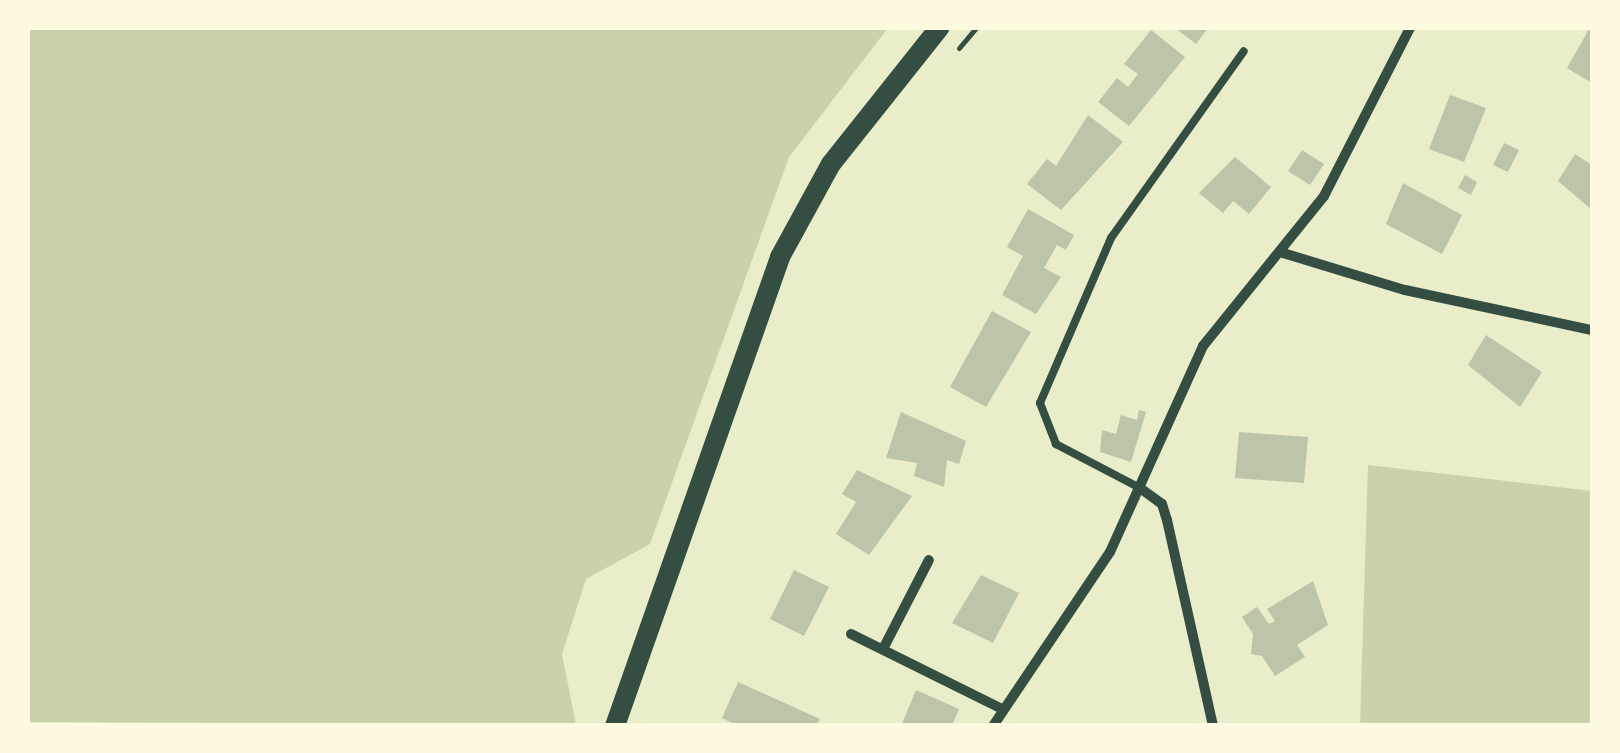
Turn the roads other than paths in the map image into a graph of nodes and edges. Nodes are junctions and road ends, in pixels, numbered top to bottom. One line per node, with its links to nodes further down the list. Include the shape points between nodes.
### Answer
1 (939, 28): 11 (main road, via 831,164 780,257)
2 (1410, 28): 4 (street, via 1368,121)
3 (1244, 51): 6 (lane, via 1111,238 1040,403 1056,444)
4 (1282, 253): 5 (street, via 1405,290); 6 (street, via 1203,346)
5 (1592, 330)
6 (1140, 488): 10 (street, via 1074,610); 13 (street, via 1162,504 1167,520)
7 (929, 560): 9 (street)
8 (851, 634): 9 (street)
9 (883, 649): 10 (street)
10 (1002, 709): 12 (street)
11 (615, 726)
12 (992, 726)
13 (1213, 726)

